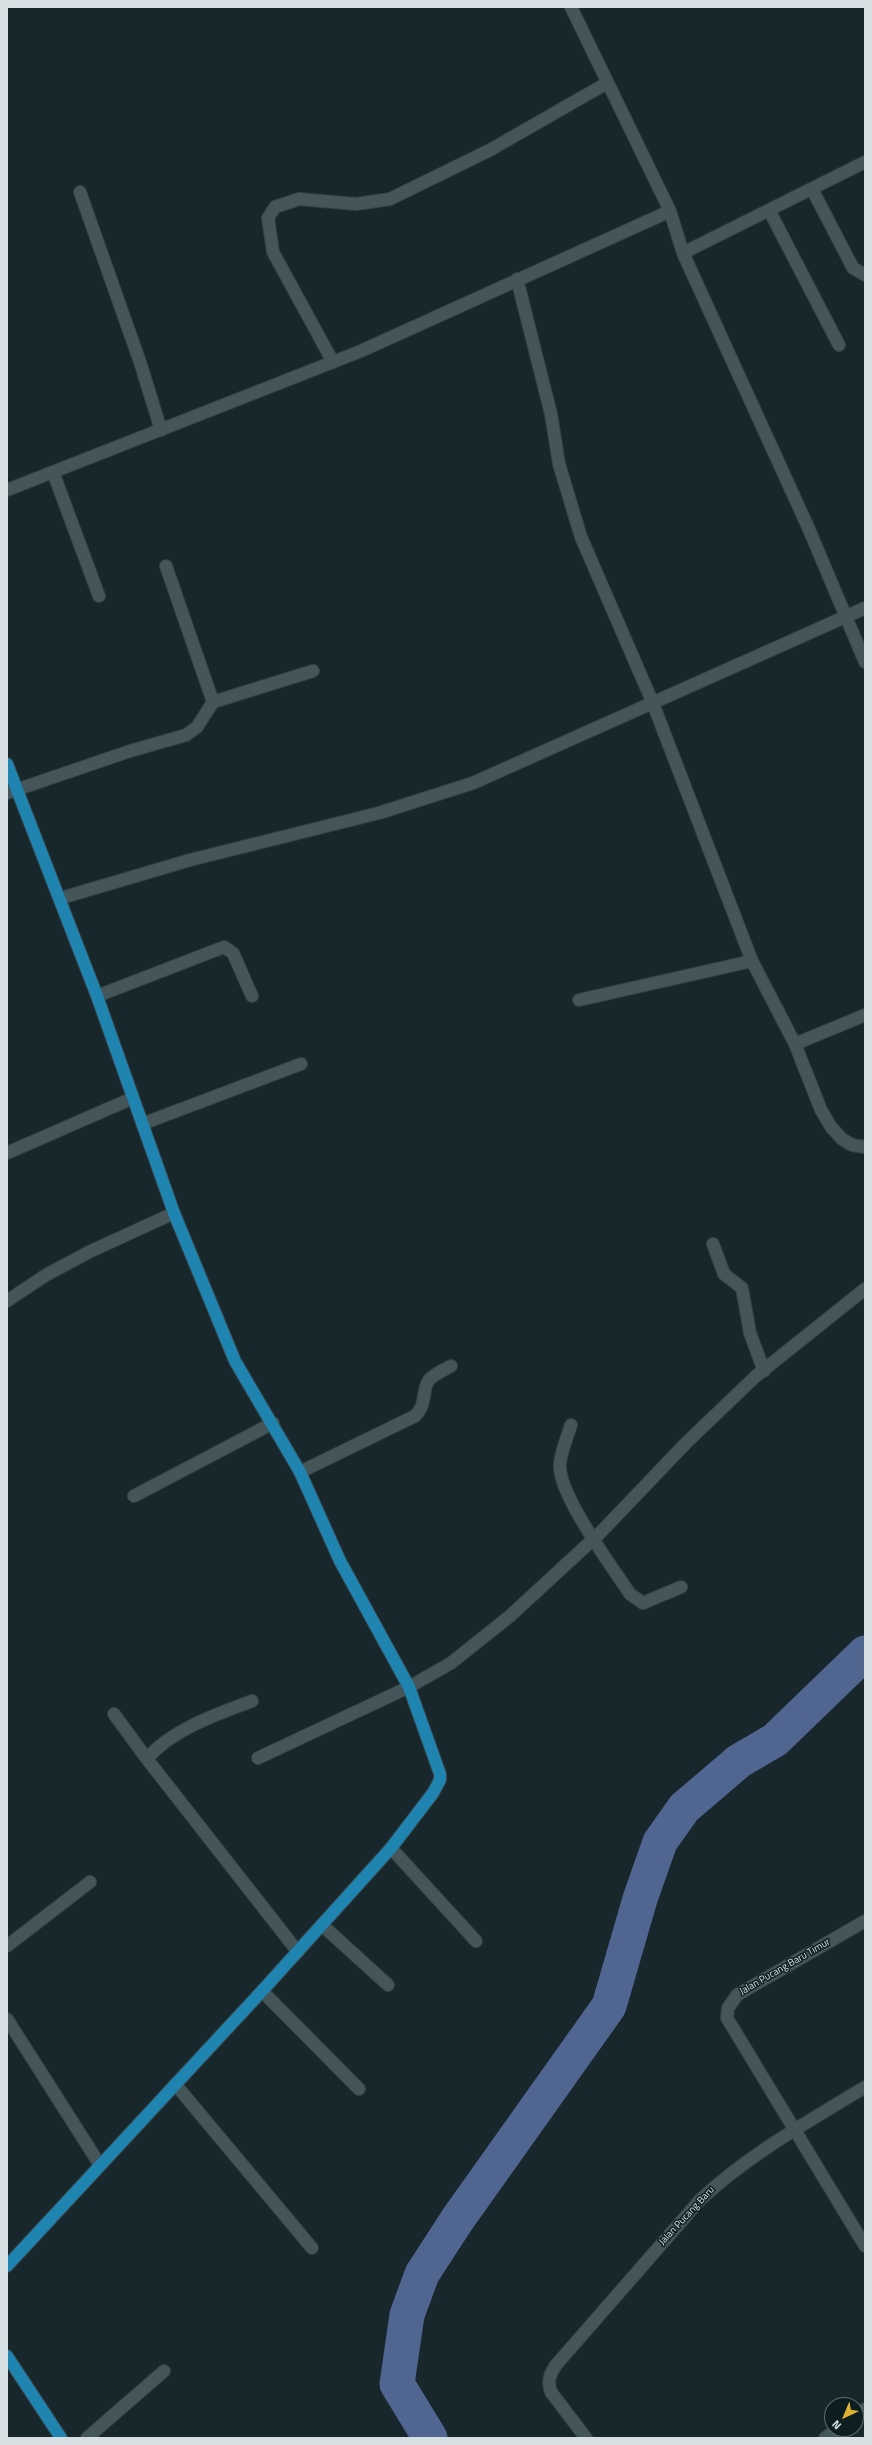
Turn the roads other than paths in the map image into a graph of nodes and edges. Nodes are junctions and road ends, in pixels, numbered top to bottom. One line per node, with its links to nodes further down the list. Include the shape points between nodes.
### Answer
1 (571, 7): 2 (street)
2 (607, 83): 7 (street); 12 (street, via 490,150 390,199 356,204 299,200 276,207 268,218 273,252)
3 (865, 162): 4 (street)
4 (812, 189): 6 (street); 9 (street, via 853,268)
5 (80, 192): 13 (street, via 140,362)
6 (769, 210): 8 (street); 11 (street)
7 (670, 211): 8 (street); 10 (street)
8 (683, 253): 19 (street)
9 (865, 275)
10 (517, 279): 12 (street); 22 (street, via 551,414 559,464 570,506)
11 (839, 345)
12 (333, 362): 13 (street)
13 (161, 430): 14 (street)
14 (53, 472): 15 (street); 17 (street)
15 (7, 490)
16 (166, 566): 23 (street)
17 (99, 596)
18 (865, 608): 19 (street)
19 (847, 616): 20 (street); 22 (street)
20 (865, 662)
21 (313, 672): 23 (street)
22 (652, 701): 26 (street, via 542,753 433,797 190,860); 27 (street)
23 (213, 702): 25 (street, via 197,727 189,733)
24 (7, 764): 25 (main road)
25 (13, 791): 26 (main road)
26 (61, 898): 28 (main road)
27 (752, 961): 30 (street); 32 (street)
28 (97, 996): 29 (street, via 224,947 233,953); 34 (main road)
29 (252, 996)
30 (580, 1000)
31 (865, 1015): 32 (street)
32 (795, 1044): 36 (street, via 831,1127 842,1139)
33 (301, 1064): 35 (street)
34 (133, 1098): 35 (main road); 37 (street)
35 (142, 1124): 38 (main road)
36 (865, 1147)
37 (7, 1153)
38 (174, 1213): 41 (street, via 46,1274); 44 (main road, via 235,1361)
39 (713, 1244): 43 (street, via 724,1274 742,1288 750,1333)
40 (865, 1289): 43 (street)
41 (8, 1299)
42 (451, 1366): 46 (street, via 430,1379 425,1399 415,1416)
43 (764, 1371): 48 (street, via 688,1442)
44 (273, 1423): 46 (main road); 47 (street)
45 (571, 1425): 48 (street, via 560,1464 561,1477 574,1506)
46 (300, 1472): 50 (main road, via 340,1561)
47 (134, 1496)
48 (594, 1538): 49 (street, via 630,1594 638,1601 651,1601); 50 (street, via 504,1621 451,1663)
49 (681, 1587)
50 (409, 1687): 53 (street); 55 (main road, via 440,1780)
51 (252, 1701): 54 (street, via 195,1724 157,1749)
52 (114, 1714): 54 (street)
53 (258, 1758)
54 (147, 1759): 61 (street)
55 (391, 1848): 58 (main road); 59 (street)
56 (90, 1882): 60 (street)
57 (865, 1921): 68 (street, Jalan Pucang Baru Timur, via 737,1995 728,2008 727,2018 734,2031)
58 (322, 1925): 61 (main road); 62 (street)
59 (476, 1941)
60 (7, 1946)
61 (298, 1952): 63 (main road)
62 (388, 1985)
63 (262, 1991): 65 (main road); 67 (street)
64 (7, 2019): 69 (street)
65 (176, 2084): 69 (main road); 71 (street)
66 (865, 2087): 68 (street, Jalan Pucang Baru)
67 (359, 2089)
68 (796, 2129): 70 (street, Jalan Pucang Baru Timur); 77 (street, Jalan Pucang Baru, via 740,2166 700,2200 556,2365 548,2385 558,2404)
69 (100, 2164): 72 (main road)
70 (865, 2246)
71 (312, 2248)
72 (7, 2266)
73 (7, 2356): 75 (main road)
74 (164, 2371): 76 (street)
75 (61, 2438)
76 (87, 2438)
77 (586, 2438)

